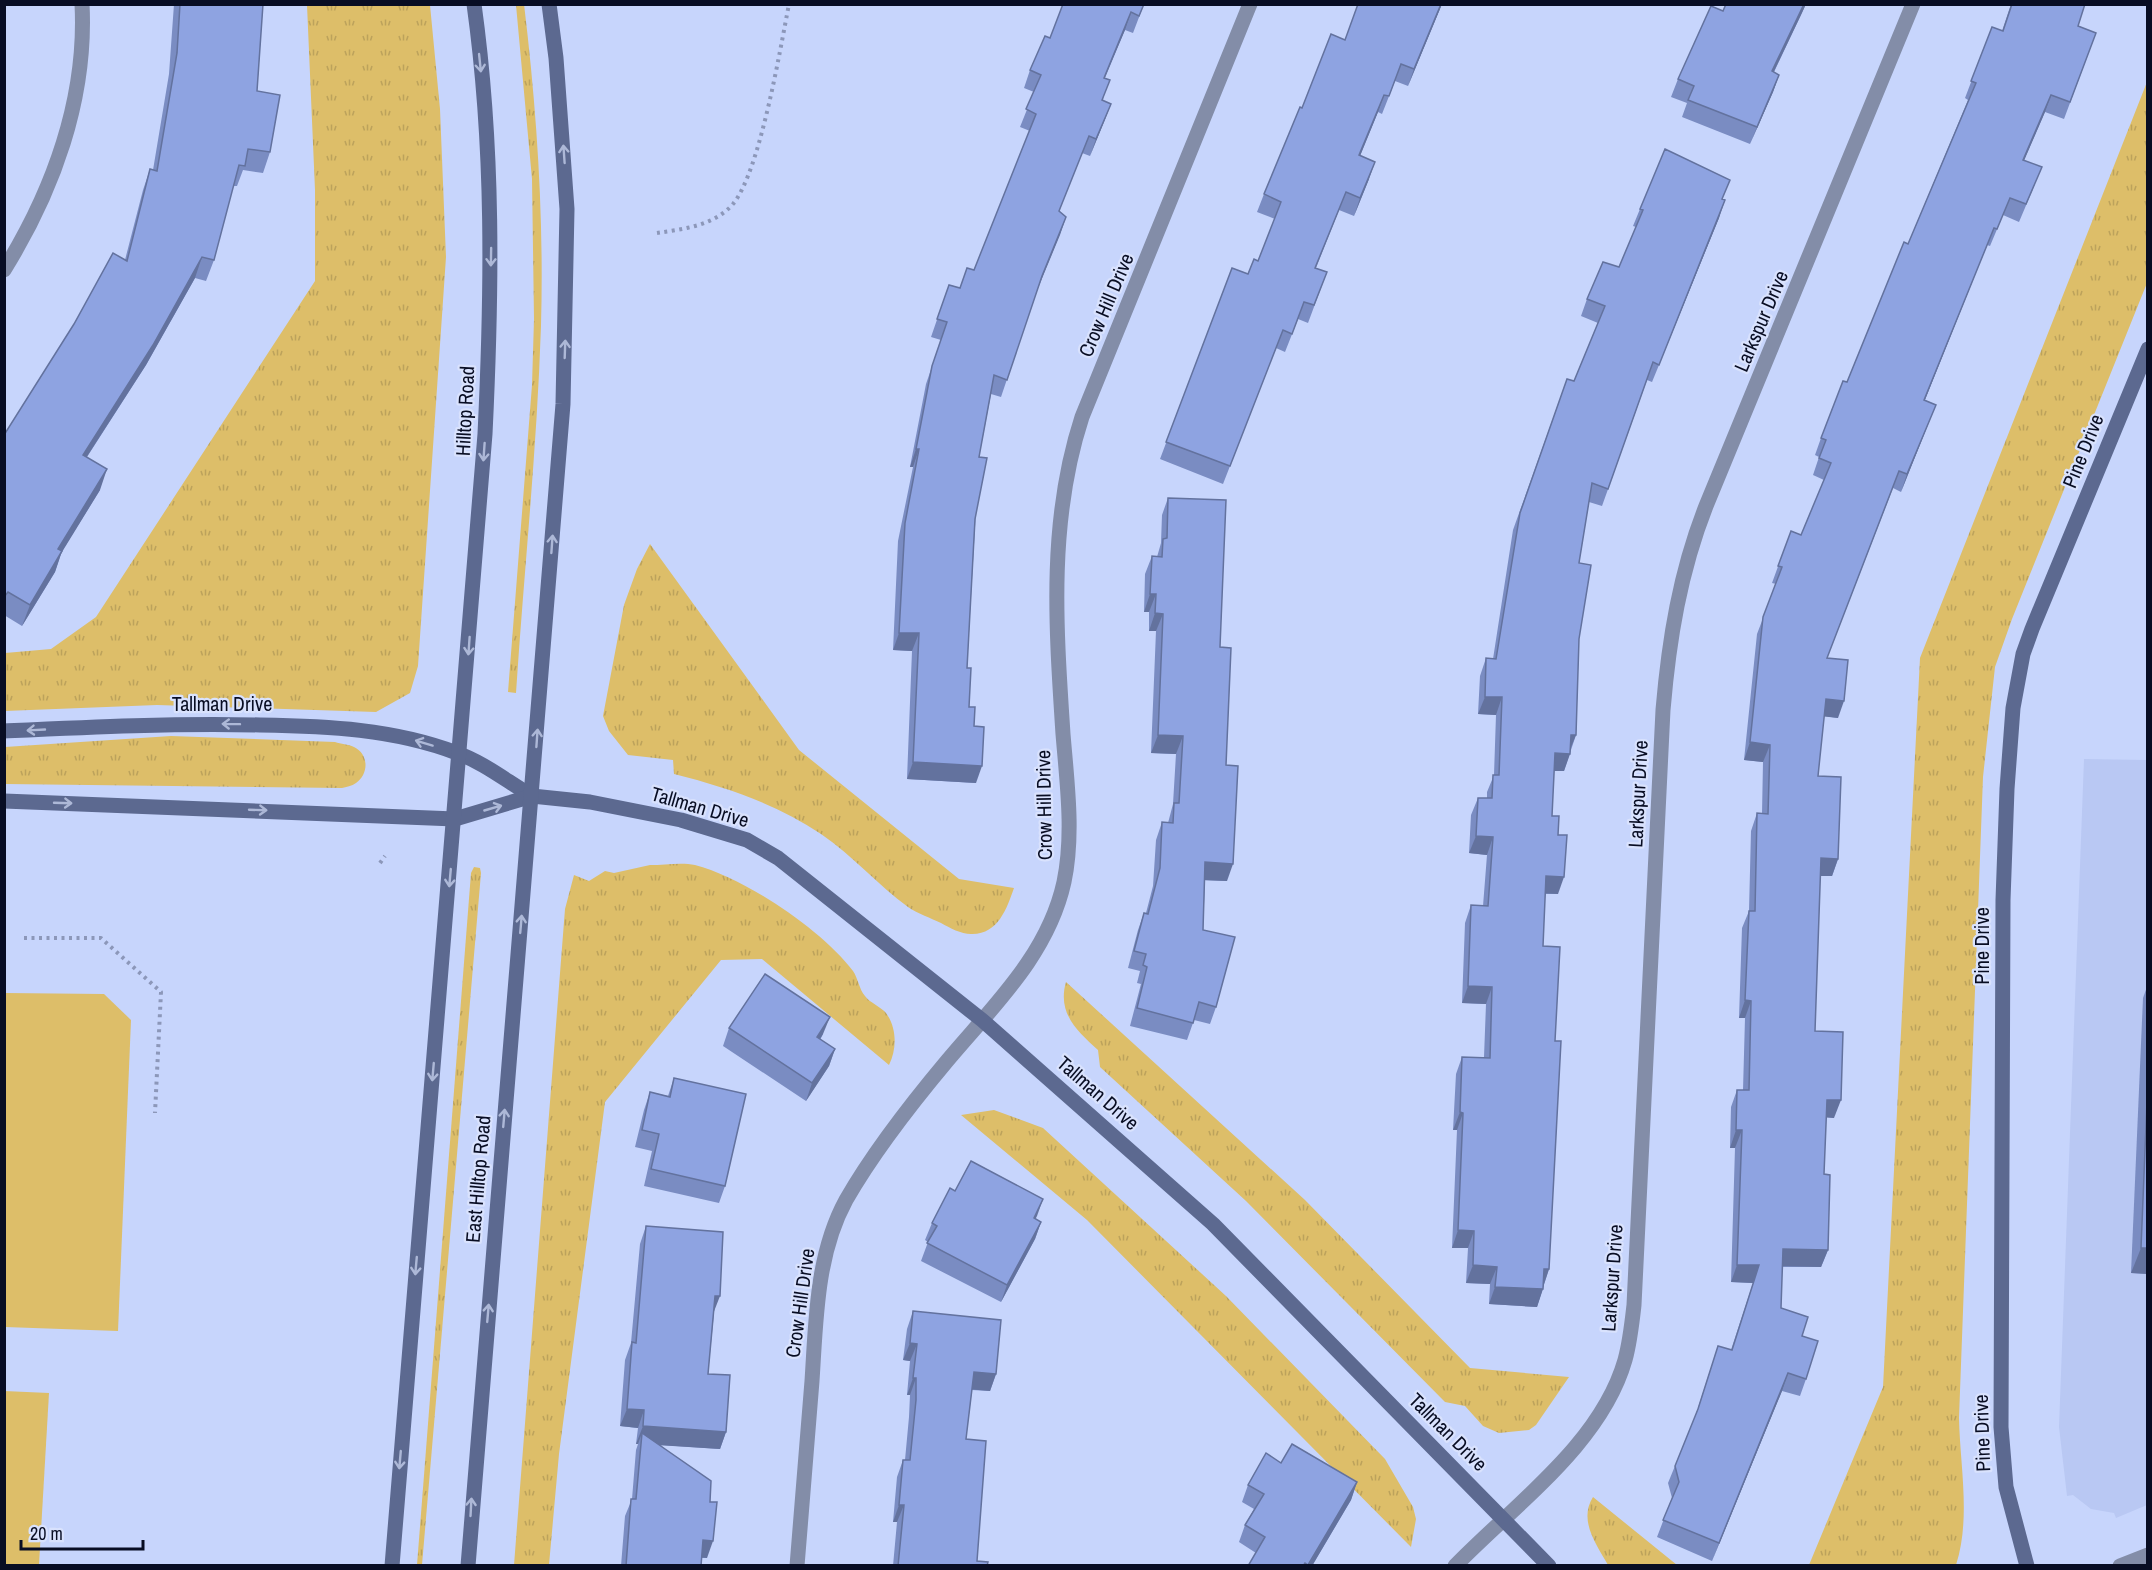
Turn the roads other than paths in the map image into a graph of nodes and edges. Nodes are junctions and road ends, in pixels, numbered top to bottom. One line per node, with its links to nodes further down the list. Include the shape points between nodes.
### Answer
1 (82, 4): 6 (street, via 77,81 67,132 39,208)
2 (474, 4): 9 (street, Hilltop Road, one-way to 9, via 491,190 490,330)
3 (549, 4): 10 (street, one-way to 3, via 566,306 565,161)
4 (1250, 4): 13 (street, Crow Hill Drive, via 1071,451 1059,512 1056,575 1069,819 1064,883 1047,930 1015,983)
5 (1913, 4): 14 (street, Larkspur Drive, via 1706,506 1687,560 1674,615 1663,710 1634,1305 1626,1360 1610,1400 1595,1423)
6 (4, 270)
7 (2148, 349): 21 (street, Pine Drive, via 2032,629 2013,708 2003,900 2001,1427 2006,1487)
8 (4, 731): 9 (street, Tallman Drive, one-way to 8, via 396,734 296,725 146,724)
9 (459, 753): 10 (street, Tallman Drive); 12 (street, Hilltop Road)
10 (532, 796): 12 (street, Tallman Drive, one-way to 10); 13 (street, Tallman Drive, via 641,811 747,840 778,858); 17 (street, East Hilltop Road, one-way to 10)
11 (4, 801): 12 (street, Tallman Drive, one-way to 12)
12 (454, 819): 16 (street, one-way to 16)
13 (982, 1020): 14 (street, Tallman Drive, via 1213,1224); 18 (street, Crow Hill Drive, via 871,1161 833,1228 819,1293)
14 (1504, 1519): 19 (street, Larkspur Drive); 20 (street, Tallman Drive)
15 (2148, 1555): 22 (street)
16 (392, 1566)
17 (468, 1566)
18 (797, 1566)
19 (1455, 1566)
20 (1549, 1566)
21 (2027, 1566)
22 (2120, 1566)

